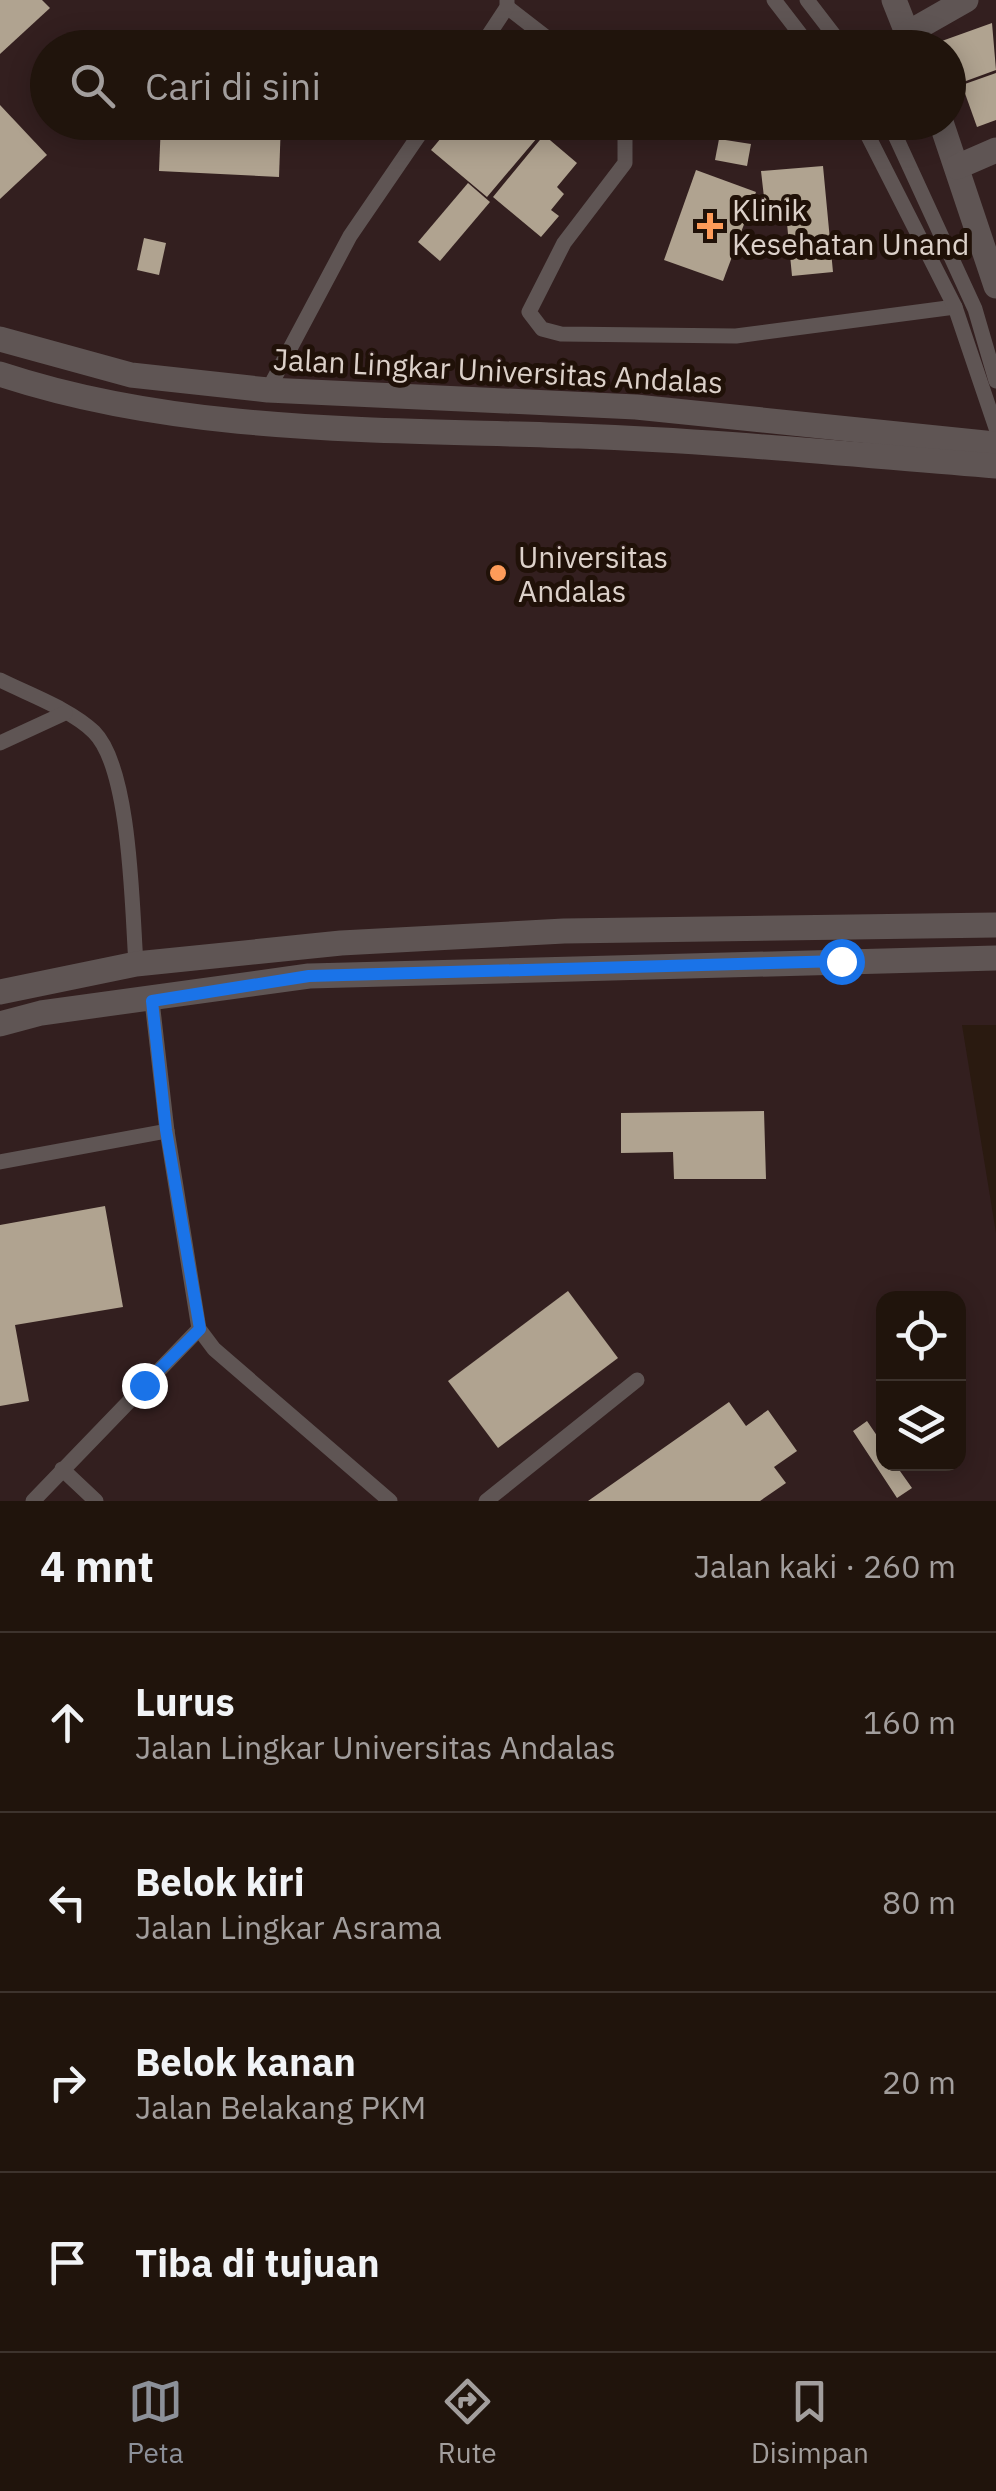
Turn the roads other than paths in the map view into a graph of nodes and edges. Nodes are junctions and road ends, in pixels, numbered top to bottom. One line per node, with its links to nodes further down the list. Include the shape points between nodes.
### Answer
1 (774, 0): 8 (lane)
2 (808, 0): 9 (lane)
3 (894, 0): 10 (street)
4 (966, 0): 11 (street)
5 (507, 4): 6 (lane); 7 (lane)
6 (491, 30)
7 (538, 30)
8 (797, 30)
9 (830, 30)
10 (906, 30)
11 (924, 30)
12 (416, 140): 25 (lane, via 350,236)
13 (625, 140): 20 (lane, via 625,162 564,243 529,312 542,329 736,336)
14 (870, 140): 20 (lane)
15 (897, 140): 24 (lane, via 975,310)
16 (947, 140): 18 (street)
17 (996, 150): 18 (street)
18 (957, 167): 19 (street)
19 (996, 286)
20 (955, 307): 28 (lane)
21 (0, 339): 22 (street, Jalan Lingkar Universitas Andalas)
22 (76, 360): 25 (street, Jalan Lingkar Universitas Andalas, via 131,375); 26 (street)
23 (0, 374): 26 (street, Jalan Lingkar Universitas Andalas)
24 (996, 381)
25 (268, 390): 27 (street, Jalan Lingkar Universitas Andalas)
26 (72, 394): 29 (street, Jalan Lingkar Universitas Andalas, via 175,417)
27 (429, 398): 29 (street); 30 (street, Jalan Lingkar Universitas Andalas, via 636,407)
28 (996, 428)
29 (431, 430): 31 (street, Jalan Lingkar Universitas Andalas, via 667,439)
30 (996, 446): 31 (street)
31 (996, 464)
32 (0, 680): 33 (lane)
33 (65, 713): 34 (lane); 38 (lane, via 106,747 122,798)
34 (0, 743)
35 (996, 925): 36 (street)
36 (564, 931): 38 (street, via 341,943); 39 (street)
37 (996, 958): 39 (street)
38 (136, 964): 40 (street)
39 (566, 968): 41 (street, via 309,976)
40 (0, 992)
41 (152, 1001): 42 (street); 43 (lane)
42 (0, 1024)
43 (166, 1130): 44 (lane); 45 (lane)
44 (0, 1162)
45 (200, 1329): 47 (lane); 50 (lane, via 214,1349)
46 (637, 1380): 51 (lane)
47 (62, 1469): 48 (lane); 49 (lane)
48 (33, 1501)
49 (96, 1501)
50 (390, 1501)
51 (486, 1501)

